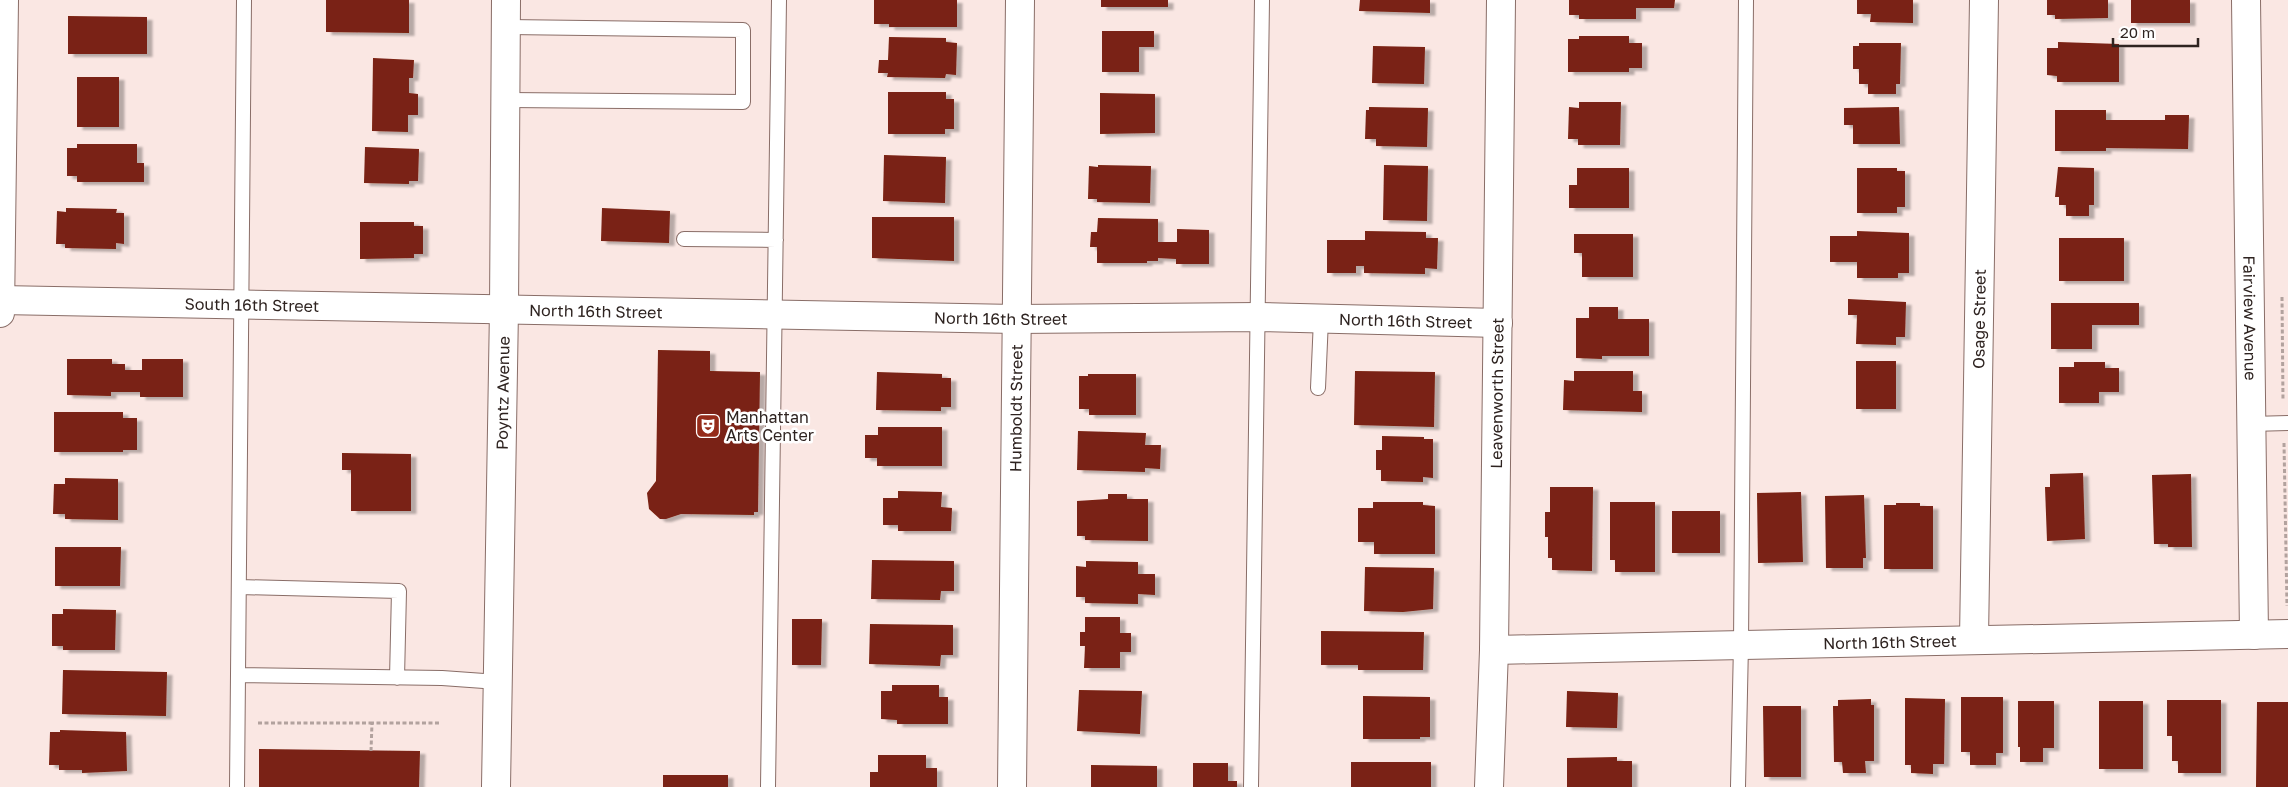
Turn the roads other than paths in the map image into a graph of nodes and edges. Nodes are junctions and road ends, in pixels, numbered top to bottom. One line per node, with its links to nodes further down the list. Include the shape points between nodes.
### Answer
1 (4, 0): 15 (street)
2 (244, 0): 16 (lane)
3 (506, 0): 11 (street, Poyntz Avenue)
4 (779, 0): 14 (lane)
5 (1020, 0): 21 (street, Humboldt Street)
6 (1262, 0): 20 (lane)
7 (1501, 0): 23 (street, Leavenworth Street)
8 (1746, 0): 31 (lane)
9 (1984, 0): 30 (street, Osage Street)
10 (2246, 0): 26 (street, Fairview Avenue)
11 (506, 27): 12 (street, Poyntz Avenue); 12 (lane, via 743,30 743,102)
12 (506, 100): 17 (street, Poyntz Avenue)
13 (684, 239): 14 (lane)
14 (776, 240): 19 (lane)
15 (0, 300): 16 (street, South 16th Street); 18 (street)
16 (243, 304): 17 (street, South 16th Street); 27 (lane)
17 (504, 309): 19 (street, North 16th Street); 35 (street, Poyntz Avenue)
18 (0, 314)
19 (776, 315): 21 (street, North 16th Street); 38 (lane)
20 (1259, 317): 21 (street, North 16th Street); 22 (street, North 16th Street); 40 (lane)
21 (1016, 319): 39 (street, Humboldt Street)
22 (1321, 319): 23 (street, North 16th Street); 24 (lane)
23 (1498, 323): 32 (street, Leavenworth Street)
24 (1318, 388)
25 (2286, 423): 26 (lane)
26 (2251, 424): 29 (street, Fairview Avenue)
27 (240, 587): 33 (lane); 34 (lane, via 399,591)
28 (2288, 634): 29 (street, North 16th Street)
29 (2254, 635): 30 (street, North 16th Street)
30 (1974, 639): 31 (street, North 16th Street)
31 (1741, 644): 32 (street, North 16th Street); 42 (lane)
32 (1494, 650): 41 (street, Leavenworth Street)
33 (238, 675): 34 (lane); 36 (lane)
34 (397, 678): 35 (lane)
35 (498, 682): 37 (street, Poyntz Avenue)
36 (237, 787)
37 (496, 787)
38 (768, 787)
39 (1012, 787)
40 (1251, 787)
41 (1489, 787)
42 (1738, 787)

